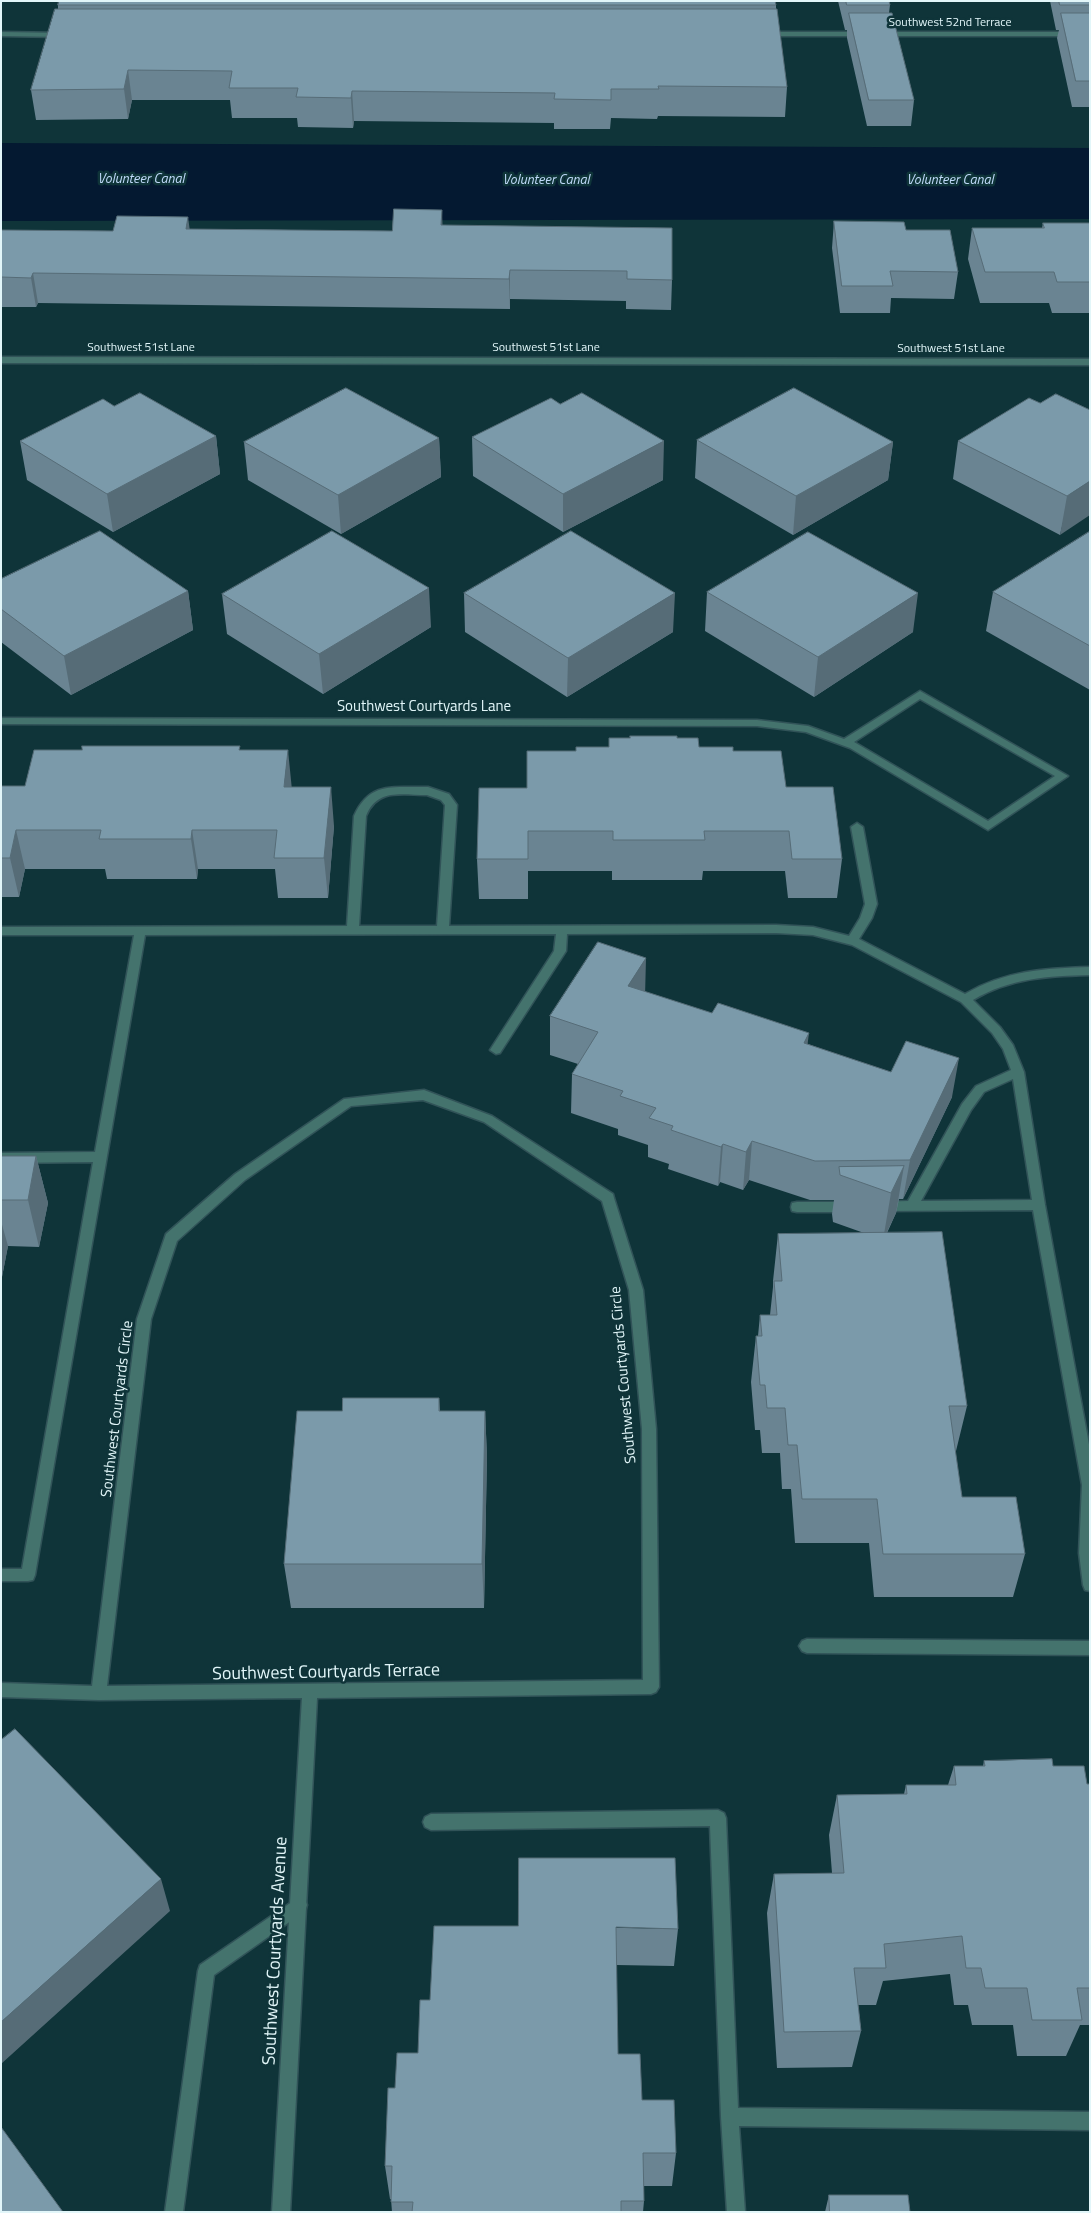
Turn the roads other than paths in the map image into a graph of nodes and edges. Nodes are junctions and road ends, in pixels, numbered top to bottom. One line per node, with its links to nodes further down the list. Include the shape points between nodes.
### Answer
1 (1, 34): 4 (street)
2 (751, 34): 3 (street, Southwest 52nd Terrace)
3 (1090, 34)
4 (74, 35)
5 (1, 360): 6 (street, Southwest 51st Lane)
6 (1090, 362)
7 (1, 721): 8 (street, Southwest Courtyards Lane, via 757,723 808,729)
8 (845, 743): 8 (street, Southwest Courtyards Lane, via 988,826 1063,776 920,694)
9 (857, 827): 15 (street, via 871,904)
10 (443, 929): 11 (street); 13 (street); 13 (street, via 451,805 445,797 428,791 380,792 365,804 360,816)
11 (562, 929): 15 (street, via 776,929 812,931); 18 (street, via 560,951)
12 (140, 930): 13 (street); 14 (street); 20 (street)
13 (353, 930)
14 (1, 931)
15 (852, 941): 17 (street)
16 (1090, 972): 17 (street, via 1016,975 986,985)
17 (965, 999): 19 (street, via 996,1030 1009,1048)
18 (496, 1050)
19 (1018, 1072): 22 (street); 23 (street, via 980,1089 966,1107)
20 (100, 1157): 21 (street); 25 (street, via 28,1575)
21 (1, 1158)
22 (1039, 1205): 23 (street); 26 (street, via 1088,1485 1086,1553)
23 (912, 1206): 24 (street)
24 (797, 1207)
25 (1, 1575)
26 (1090, 1585)
27 (807, 1646): 28 (street)
28 (1090, 1648)
29 (650, 1687): 31 (street, Southwest Courtyards Terrace); 32 (street, Southwest Courtyards Circle, via 649,1429 636,1290 608,1198 488,1119 424,1095 348,1102 240,1177 171,1238 144,1319)
30 (1, 1690): 32 (street, Southwest Courtyards Terrace)
31 (310, 1692): 32 (street, Southwest Courtyards Terrace); 34 (street, Southwest Courtyards Avenue)
32 (99, 1693)
33 (431, 1822): 35 (street, via 718,1818)
34 (299, 1905): 37 (street, via 206,1971); 38 (street, Southwest Courtyards Avenue)
35 (730, 2117): 36 (street); 39 (street)
36 (1090, 2121)
37 (174, 2212)
38 (281, 2212)
39 (736, 2212)

